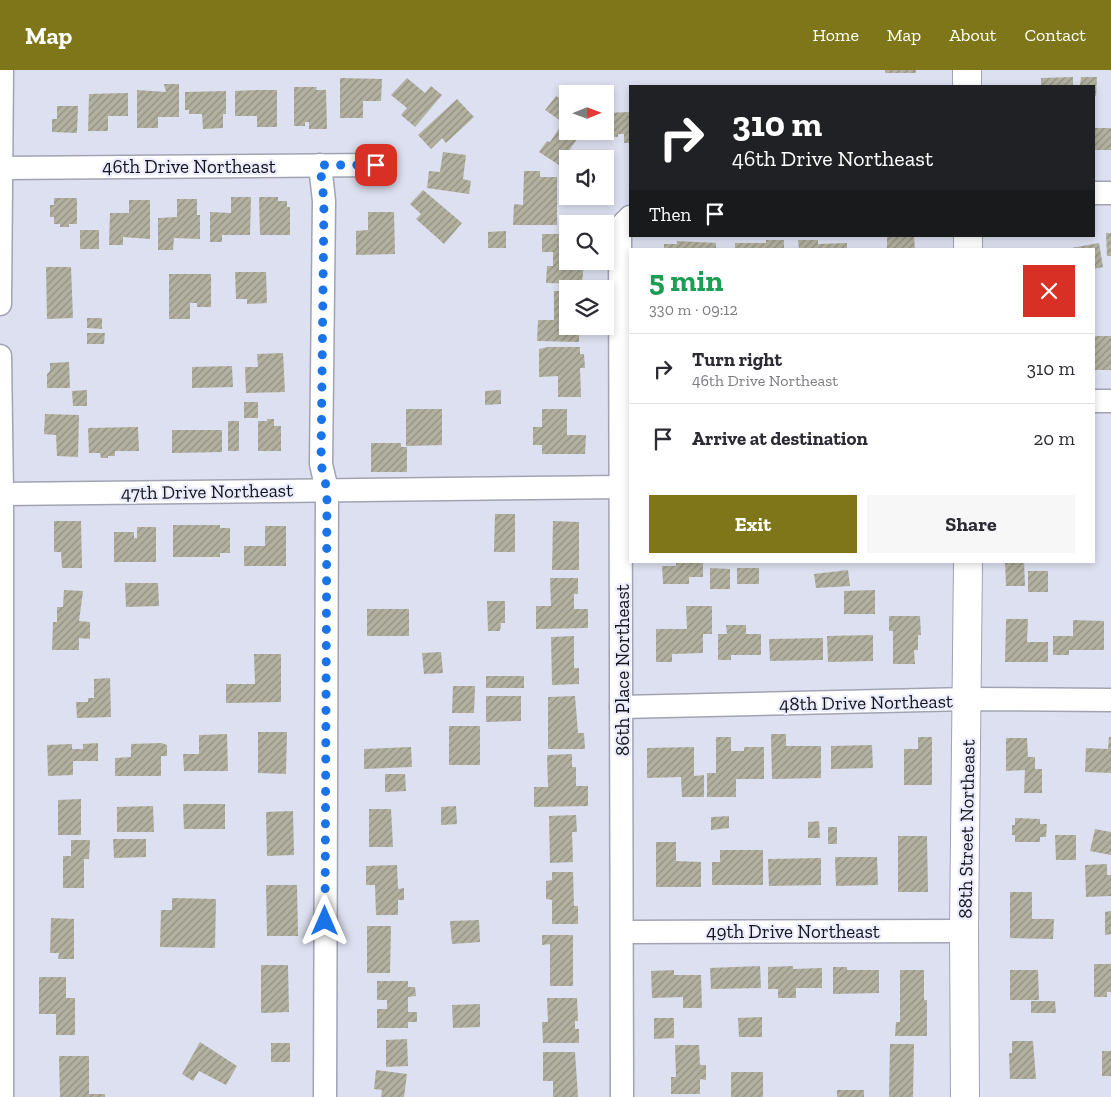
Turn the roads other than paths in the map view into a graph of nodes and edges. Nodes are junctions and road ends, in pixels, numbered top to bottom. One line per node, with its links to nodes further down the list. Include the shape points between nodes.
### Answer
1 (2, 70): 6 (street)
2 (967, 70): 3 (main road)
3 (967, 85)
4 (320, 165): 5 (street, 46th Drive Northeast); 6 (street, 46th Drive Northeast); 15 (street, via 324,201 321,464)
5 (376, 165)
6 (2, 168): 10 (street)
7 (1095, 193): 8 (street)
8 (1111, 193)
9 (629, 218): 14 (street, 86th Place Northeast, via 620,227)
10 (0, 304)
11 (0, 356): 16 (street)
12 (1095, 401): 13 (street)
13 (1111, 401)
14 (622, 487): 15 (street, 47th Drive Northeast); 20 (street, 86th Place Northeast)
15 (327, 490): 16 (street, 47th Drive Northeast); 25 (street)
16 (2, 494): 21 (street)
17 (968, 563): 18 (main road, 88th Street Northeast)
18 (968, 699): 19 (street, 48th Drive Northeast); 20 (street, 48th Drive Northeast); 22 (main road, 88th Street Northeast)
19 (1111, 700)
20 (621, 707): 23 (street, 86th Place Northeast)
21 (1, 769): 24 (street)
22 (964, 930): 23 (street, 49th Drive Northeast); 27 (main road, 88th Street Northeast)
23 (623, 932): 26 (street, 86th Place Northeast)
24 (2, 1097)
25 (324, 1097)
26 (622, 1097)
27 (965, 1097)

